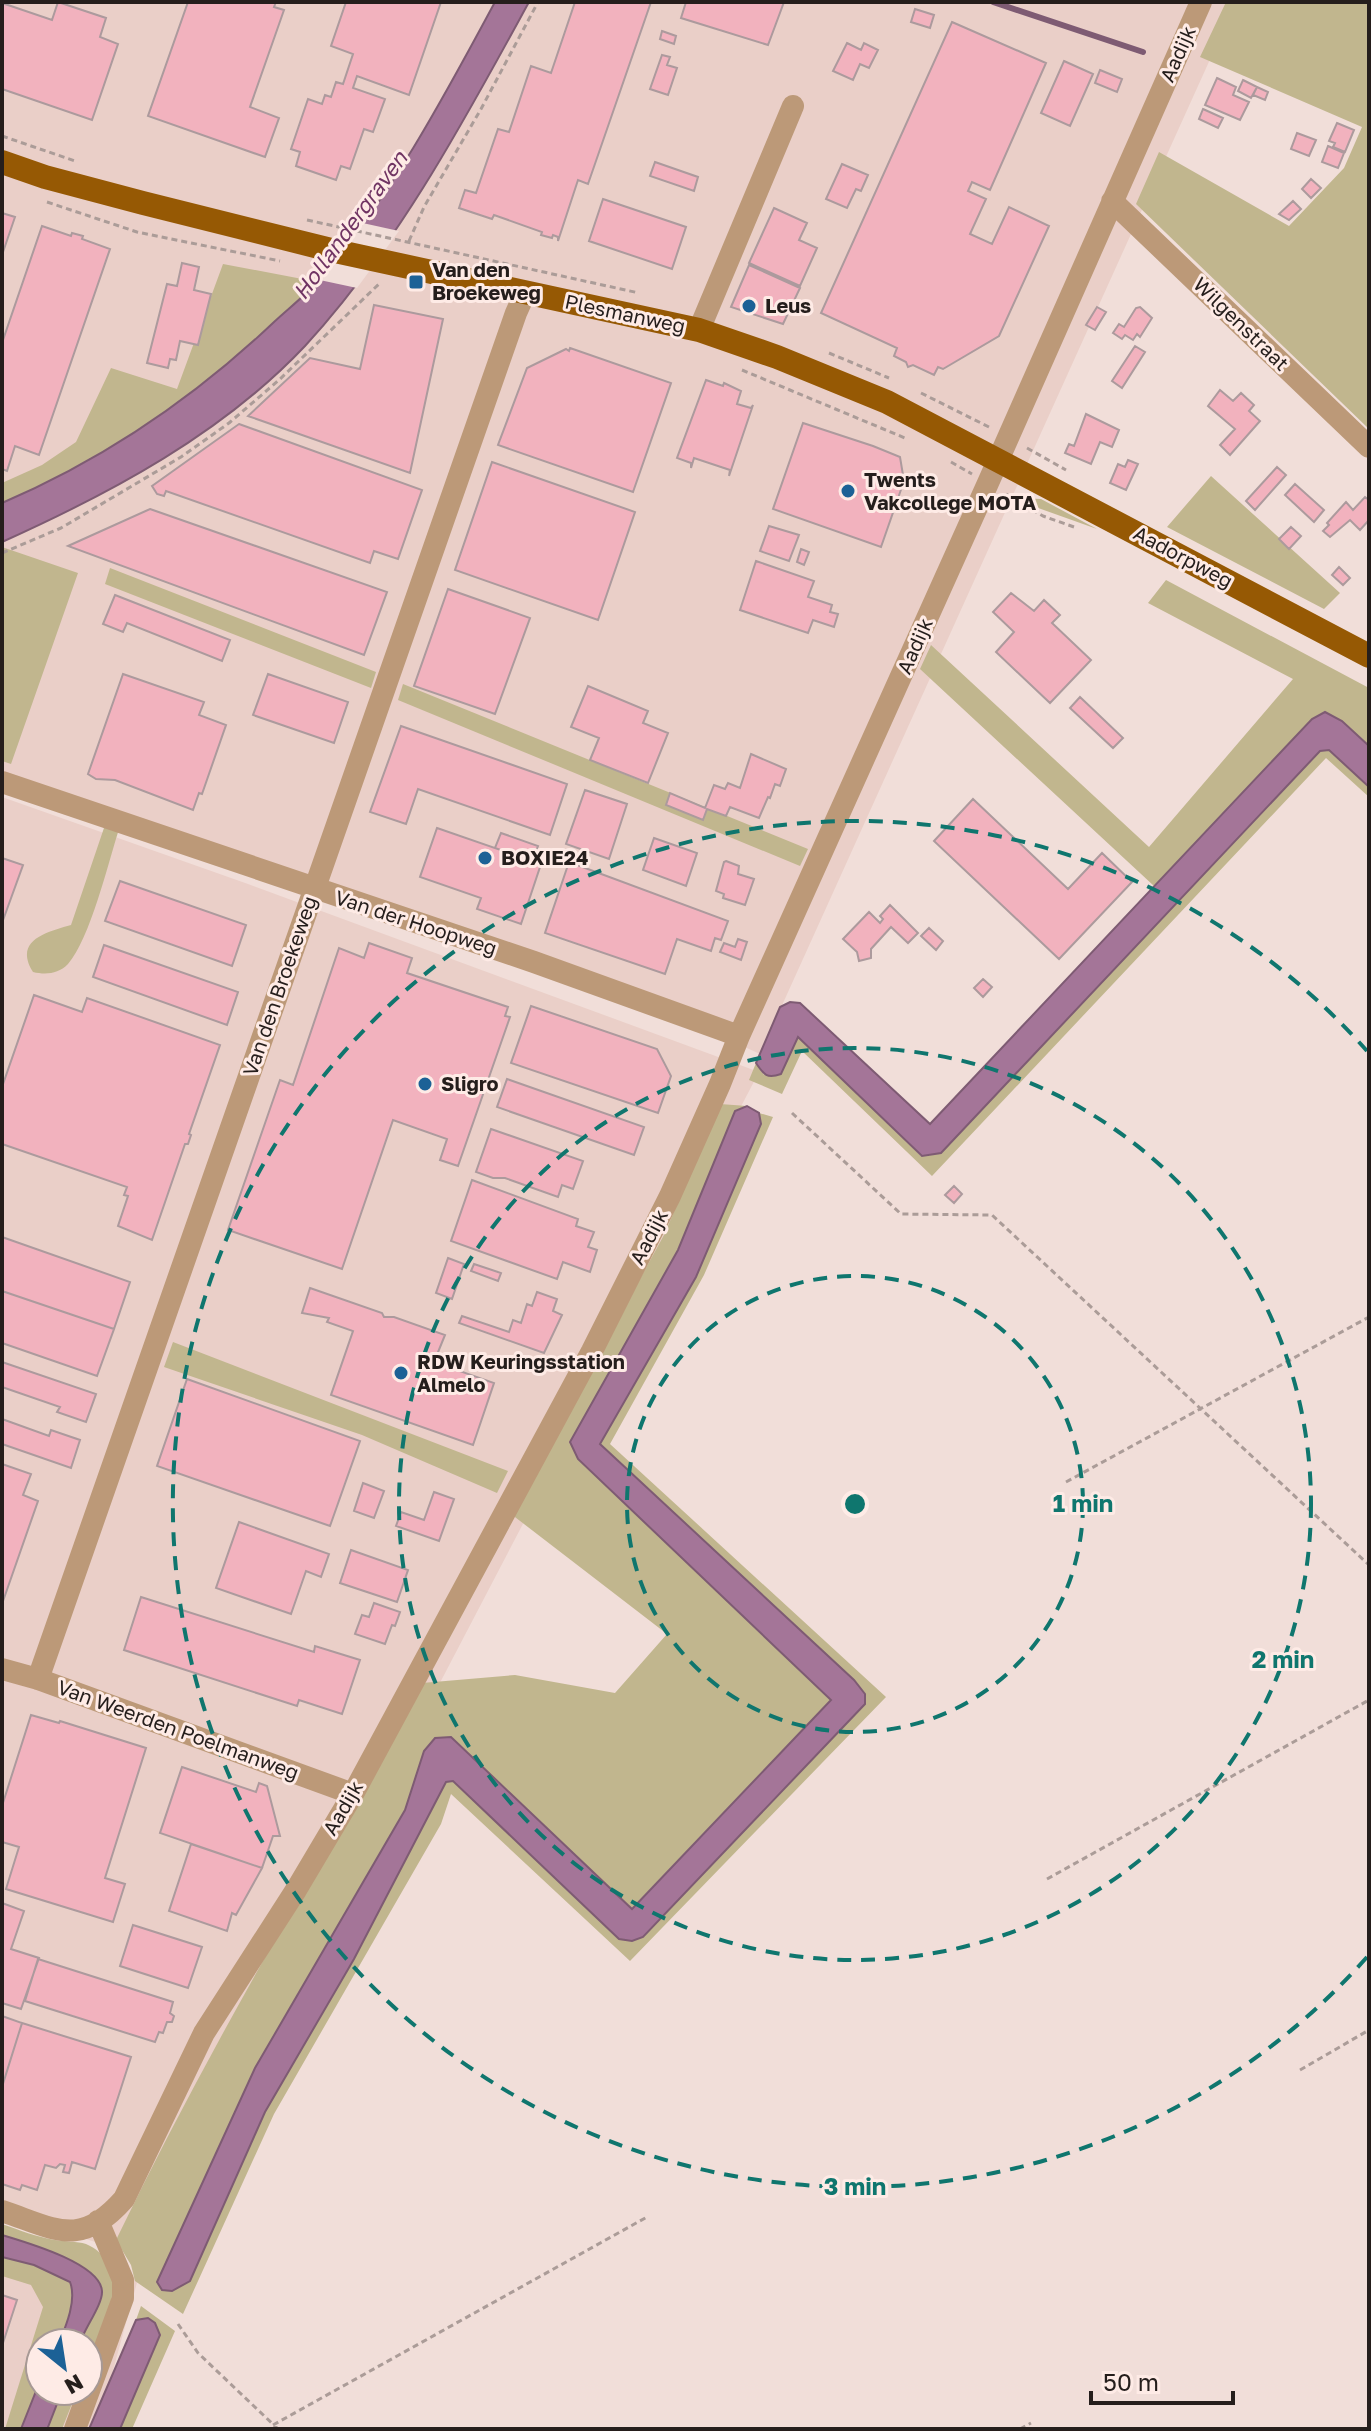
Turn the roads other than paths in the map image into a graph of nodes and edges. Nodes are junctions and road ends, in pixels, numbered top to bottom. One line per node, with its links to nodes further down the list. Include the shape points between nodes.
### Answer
1 (1201, 2): 4 (street, Aadijk)
2 (793, 106): 6 (street)
3 (2, 162): 5 (main road, Plesmanweg, via 143,203)
4 (1112, 201): 7 (street, Wilgenstraat); 8 (street, Aadijk)
5 (525, 293): 6 (main road, Plesmanweg); 11 (street, Van den Broekeweg)
6 (699, 330): 8 (main road, Plesmanweg, via 827,375)
7 (1369, 447)
8 (997, 459): 9 (main road, Aadorpweg); 12 (street, Aadijk)
9 (1369, 656)
10 (2, 782): 11 (street, Van der Hoopweg)
11 (314, 889): 12 (street, Van der Hoopweg); 14 (street, Van den Broekeweg)
12 (739, 1036): 15 (street, Aadijk, via 670,1196 599,1337)
13 (2, 1669): 14 (street, Van Weerden Poelmanweg)
14 (38, 1679): 15 (street, Van Weerden Poelmanweg)
15 (353, 1794): 17 (street, Aadijk, via 204,2033 124,2199)
16 (2, 2211): 17 (street, via 68,2233)
17 (98, 2221): 18 (street, via 123,2280 123,2298)
18 (75, 2429)

